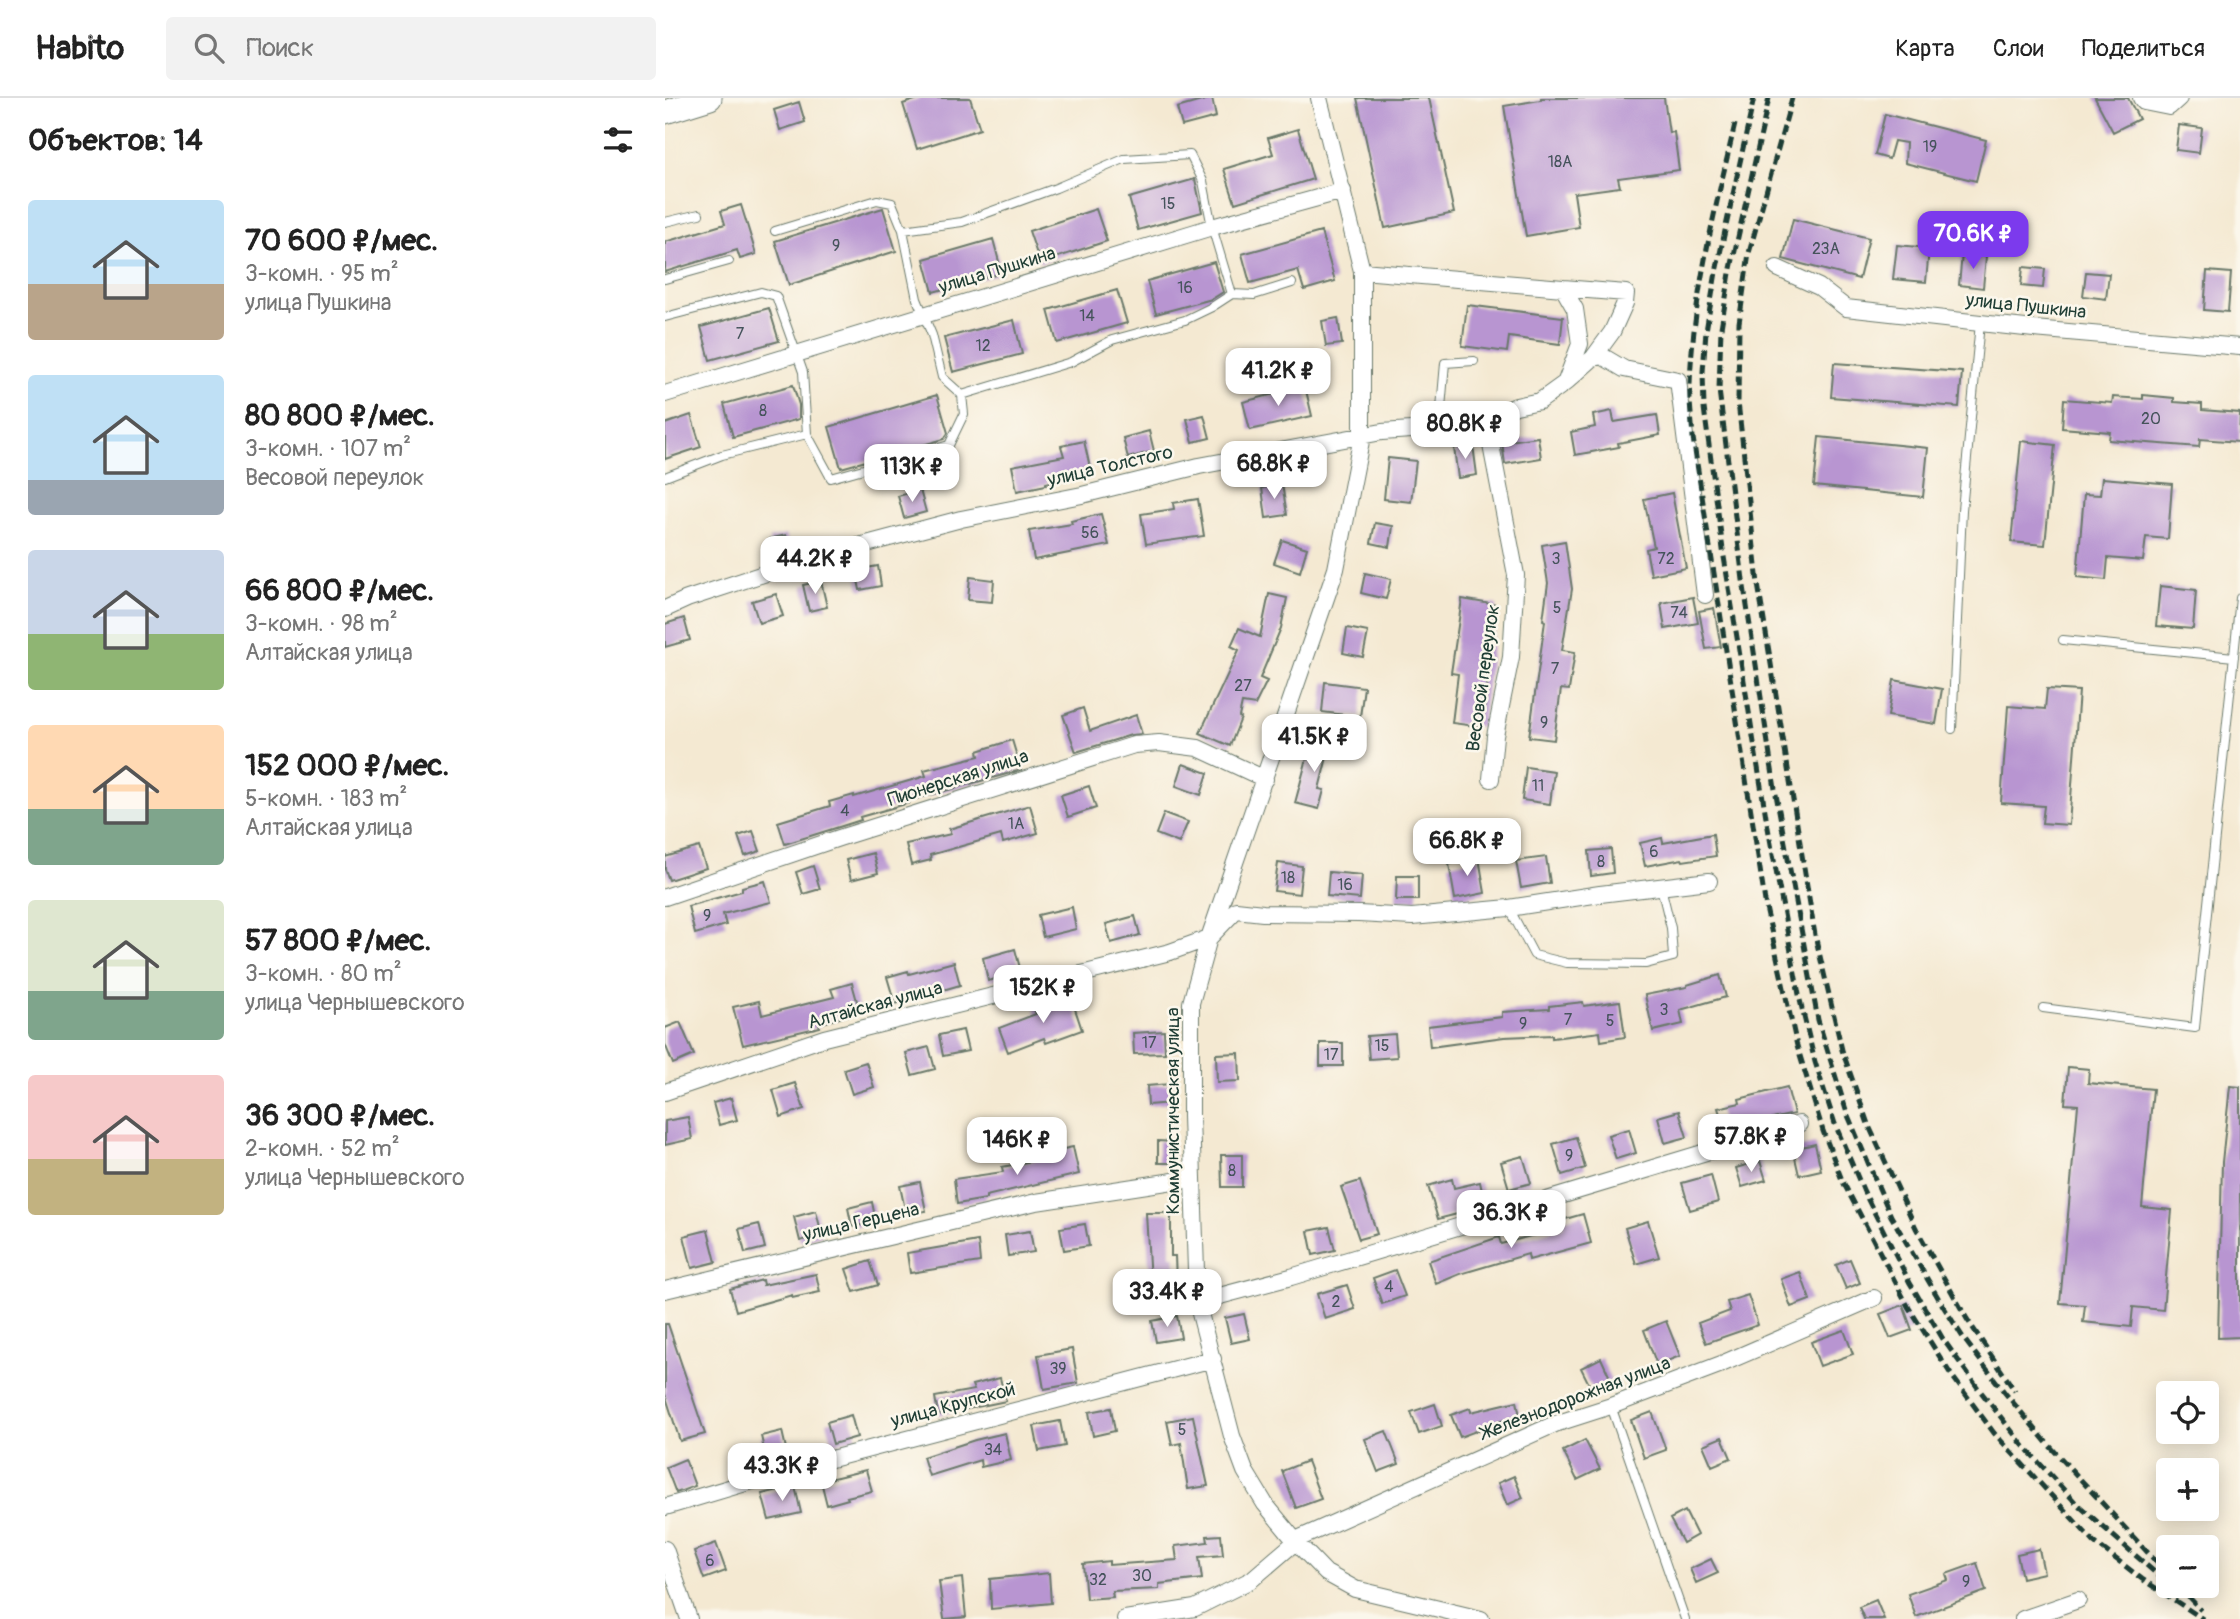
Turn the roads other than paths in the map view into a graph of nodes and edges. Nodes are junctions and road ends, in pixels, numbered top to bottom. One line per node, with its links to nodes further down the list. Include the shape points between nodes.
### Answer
1 (710, 98): 5 (main road)
2 (1319, 98): 6 (street, Коммунистическая улица)
3 (2141, 98): 4 (street, via 2169,107)
4 (2179, 98)
5 (665, 112)
6 (1343, 191): 9 (street, улица Пушкина); 14 (street, Коммунистическая улица)
7 (699, 214): 8 (lane)
8 (665, 222)
9 (1212, 227): 10 (lane, via 1203,181 1190,155 1124,159 962,222); 18 (lane); 19 (street, улица Пушкина)
10 (903, 230): 11 (lane, via 892,203 877,200); 19 (lane)
11 (775, 231)
12 (729, 261): 15 (lane)
13 (1777, 268): 21 (street, улица Пушкина, via 1819,287 1846,308)
14 (1362, 271): 17 (street); 32 (street, Коммунистическая улица)
15 (665, 279)
16 (1292, 283): 18 (lane, via 1254,295)
17 (1563, 288): 24 (street, улица Толстого, via 1626,293 1612,332); 26 (street, via 1575,309 1580,344)
18 (1232, 294): 28 (lane, via 1185,320 1112,340 1071,362)
19 (923, 314): 23 (street, улица Пушкина); 28 (lane, via 942,377)
20 (665, 317): 23 (lane, via 761,292 775,296)
21 (1980, 323): 22 (street, улица Пушкина); 39 (lane, via 1962,510)
22 (2240, 347)
23 (796, 354): 27 (street, улица Пушкина); 31 (lane, via 803,372)
24 (1593, 358): 26 (street, улица Толстого); 34 (street, via 1602,356 1624,369 1678,380)
25 (1474, 361): 30 (lane, via 1445,363 1441,408)
26 (1565, 383): 29 (street, улица Толстого, via 1540,401)
27 (665, 394)
28 (962, 395): 31 (lane, via 964,414 949,445 831,478)
29 (1486, 419): 30 (street, улица Толстого); 41 (street, Весовой переулок, via 1516,575 1511,657)
30 (1426, 429): 32 (street, улица Толстого)
31 (807, 433): 33 (lane, via 722,455)
32 (1362, 436): 36 (street, улица Толстого, via 1199,466 961,519 807,561); 40 (street, Коммунистическая улица, via 1336,569)
33 (665, 477)
34 (1705, 595)
35 (2240, 598): 38 (lane)
36 (665, 609)
37 (2063, 640): 38 (lane)
38 (2234, 657): 47 (lane, via 2195,1028)
39 (1952, 729)
40 (1265, 779): 44 (street, Пионерская улица, via 1198,748 1134,745); 46 (street, Коммунистическая улица)
41 (1491, 779)
42 (1709, 881): 43 (street, Алтайская улица)
43 (1661, 887): 45 (street, Алтайская улица); 45 (lane, via 1673,957 1646,964 1567,963 1534,955)
44 (665, 897)
45 (1509, 908): 46 (street, Алтайская улица, via 1412,918 1236,910)
46 (1209, 938): 48 (street, Алтайская улица, via 1170,952 824,1038); 50 (street, Коммунистическая улица, via 1191,1003)
47 (2043, 1008)
48 (665, 1093)
49 (1799, 1124): 53 (street, via 1291,1278)
50 (1193, 1178): 51 (street, улица Герцена, via 1036,1202); 53 (street, Коммунистическая улица)
51 (665, 1290)
52 (1874, 1297): 55 (street, Железнодорожная улица)
53 (1197, 1302): 54 (street, Коммунистическая улица)
54 (1213, 1359): 56 (street, улица Крупской, via 807,1465); 57 (street, Коммунистическая улица, via 1245,1471)
55 (1611, 1406): 57 (street, Железнодорожная улица, via 1555,1424); 63 (lane)
56 (665, 1507)
57 (1297, 1543): 61 (street, Железнодорожная улица, via 1251,1580 1195,1608); 62 (street, via 1327,1573 1355,1588)
58 (665, 1549): 60 (street)
59 (2078, 1600): 64 (street)
60 (689, 1619)
61 (1125, 1619)
62 (1481, 1619)
63 (1685, 1619)
64 (2023, 1619)

